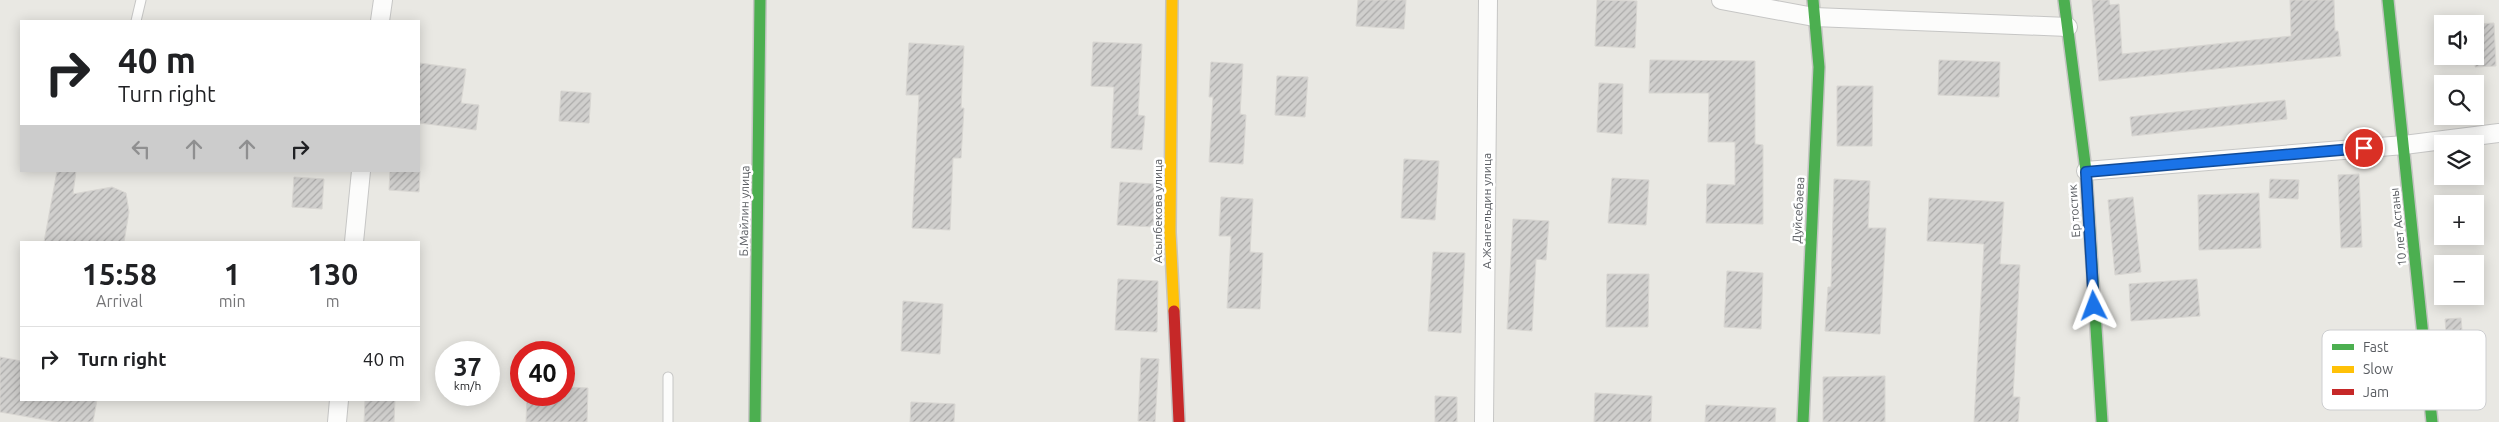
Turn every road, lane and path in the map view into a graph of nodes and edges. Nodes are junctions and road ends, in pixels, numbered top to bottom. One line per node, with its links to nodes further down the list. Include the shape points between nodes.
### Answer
1 (141, 0): 10 (lane)
2 (384, 0): 11 (street)
3 (760, 0): 23 (street, Б.Майлин улица)
4 (1172, 0): 24 (street, Асылбекова улица, via 1170,232)
5 (1488, 0): 25 (street, А.Жангельдин улица)
6 (1721, 0): 9 (street)
7 (2064, 0): 12 (street, Ер тостик)
8 (2388, 0): 14 (street, 10 лет Астаны)
9 (1814, 8): 12 (street); 26 (street, Дуйсебаева, via 1819,67)
10 (136, 20)
11 (380, 20)
12 (2068, 27): 16 (street, Ер тостик)
13 (2499, 134): 14 (street)
14 (2404, 145): 16 (street); 18 (street, 10 лет Астаны)
15 (361, 172): 17 (street)
16 (2086, 172): 27 (street, Ер тостик)
17 (354, 241)
18 (2423, 330)
19 (668, 377): 22 (lane)
20 (339, 401): 21 (street)
21 (337, 422)
22 (668, 422)
23 (755, 422)
24 (1179, 422)
25 (1484, 422)
26 (1803, 422)
27 (2102, 422)

